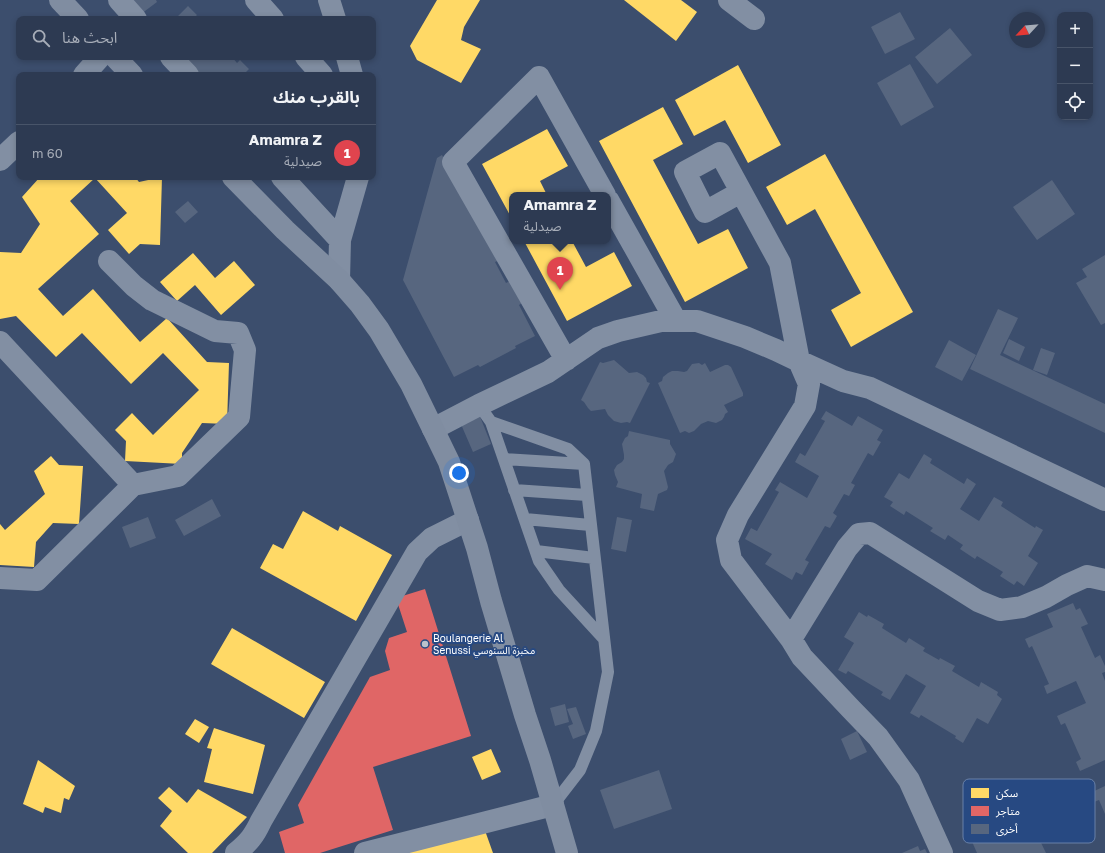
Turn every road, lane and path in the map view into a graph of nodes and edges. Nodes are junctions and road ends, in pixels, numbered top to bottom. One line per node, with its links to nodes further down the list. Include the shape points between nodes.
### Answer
1 (60, 0): 6 (main road)
2 (118, 0): 7 (street)
3 (256, 0): 8 (street)
4 (329, 0): 9 (street)
5 (729, 0): 10 (street)
6 (75, 16)
7 (133, 16)
8 (270, 16)
9 (334, 16)
10 (754, 19)
11 (97, 60): 16 (street)
12 (117, 60): 17 (main road)
13 (174, 60): 18 (street)
14 (309, 60): 19 (street)
15 (348, 60): 20 (street)
16 (87, 72)
17 (129, 72)
18 (185, 72)
19 (319, 72)
20 (351, 72)
21 (16, 145): 22 (street)
22 (0, 160)
23 (236, 180): 31 (main road)
24 (285, 180): 29 (street)
25 (357, 180): 29 (street)
26 (603, 192): 34 (street, via 539,77 453,162)
27 (741, 192): 35 (street, via 780,263)
28 (611, 205): 32 (street)
29 (340, 240): 31 (street)
30 (108, 261): 41 (street, via 152,300 215,331 238,332 245,350 239,417 178,476)
31 (339, 280): 38 (main road, via 379,330 411,384)
32 (676, 321): 34 (street, via 660,321 598,338); 35 (street, via 697,321 745,337)
33 (0, 342): 41 (street)
34 (566, 360): 36 (street, via 548,372)
35 (798, 361): 44 (street, via 843,381 870,388); 53 (street, via 809,384 805,406 738,515 727,540 731,560)
36 (479, 404): 37 (lane); 38 (street)
37 (491, 422): 39 (lane); 40 (lane, via 568,449)
38 (433, 429): 46 (main road, via 449,462)
39 (504, 459): 40 (lane); 42 (lane)
40 (584, 464): 43 (lane)
41 (133, 485): 50 (street, via 37,580)
42 (514, 490): 43 (lane); 45 (lane)
43 (587, 495): 47 (lane)
44 (1105, 500)
45 (525, 519): 47 (lane); 48 (lane)
46 (468, 520): 54 (main road); 55 (street, via 432,538 417,552 254,834)
47 (590, 525): 49 (lane)
48 (536, 551): 49 (lane); 52 (lane, via 539,561 559,590)
49 (594, 558): 52 (lane)
50 (0, 578)
51 (1105, 580): 53 (street, via 1087,576 1022,607 1000,610 978,601 870,533 859,534 847,548)
52 (604, 638): 54 (lane, via 608,672 596,731 580,770)
53 (791, 639): 58 (street, via 802,657 878,737 905,774)
54 (553, 805): 56 (street); 57 (main road)
55 (236, 853)
56 (365, 853)
57 (567, 853)
58 (942, 853)

